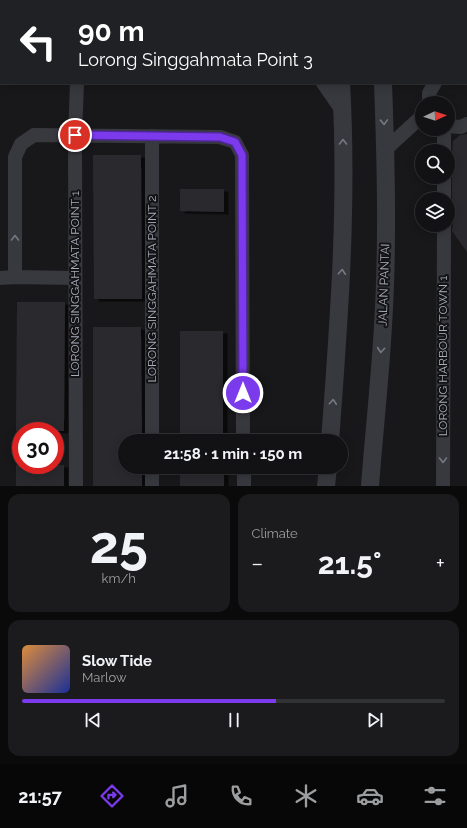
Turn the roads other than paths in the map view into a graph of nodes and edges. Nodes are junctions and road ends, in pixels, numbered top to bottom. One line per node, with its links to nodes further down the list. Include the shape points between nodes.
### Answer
1 (77, 84): 11 (street, LORONG SINGGAHMATA POINT 1)
2 (324, 84): 7 (street)
3 (341, 84): 7 (street)
4 (383, 84): 13 (street, JALAN PANTAI, one-way to 13)
5 (434, 84): 6 (street)
6 (429, 96)
7 (343, 112): 20 (street, one-way to 7, via 343,254)
8 (415, 123): 13 (street)
9 (467, 124): 10 (street)
10 (455, 127)
11 (75, 135): 12 (street); 15 (street, one-way to 11, via 15,157 20,144 34,135); 17 (street, LORONG SINGGAHMATA POINT 1)
12 (152, 136): 18 (street, LORONG SINGGAHMATA POINT 2); 19 (street, via 220,137 235,142 242,155)
13 (386, 150): 28 (street, JALAN PANTAI, one-way to 28, via 383,325)
14 (444, 232): 29 (street, LORONG HARBOUR TOWN 1, one-way to 29)
15 (15, 277): 16 (street); 17 (street)
16 (0, 278)
17 (75, 278): 24 (street, LORONG SINGGAHMATA POINT 1)
18 (152, 434)
19 (243, 434)
20 (330, 434)
21 (152, 474): 25 (street)
22 (244, 474): 26 (street)
23 (327, 474): 27 (street)
24 (76, 486)
25 (152, 486)
26 (244, 486)
27 (326, 486)
28 (370, 486)
29 (442, 486)

